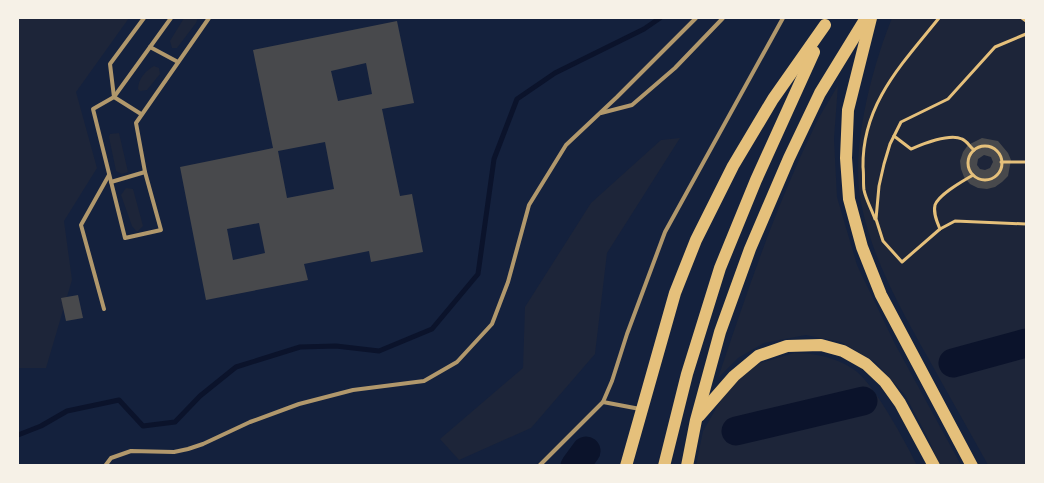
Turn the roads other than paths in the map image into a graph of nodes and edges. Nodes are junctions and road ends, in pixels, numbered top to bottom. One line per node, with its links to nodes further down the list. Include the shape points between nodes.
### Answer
1 (144, 18): 12 (lane, via 110,64)
2 (171, 18): 10 (lane)
3 (209, 18): 11 (lane)
4 (695, 18): 14 (lane)
5 (723, 18): 14 (lane, via 675,68 632,105)
6 (783, 18): 19 (lane, via 666,232)
7 (866, 18): 21 (main road, via 820,94 750,249 720,332)
8 (871, 18): 28 (main road, via 848,110 846,158 849,200 862,247 881,295)
9 (827, 21): 20 (main road, via 773,99 733,166 696,240 675,293); 25 (main road, via 720,268 687,374)
10 (150, 47): 11 (lane); 12 (lane)
11 (178, 62): 13 (lane)
12 (114, 97): 13 (lane); 16 (lane, via 92,109)
13 (141, 114): 15 (lane, via 136,123)
14 (599, 114): 22 (lane, via 566,146 529,204 508,282 492,324 457,362 424,381 354,390 317,399 250,422 188,449 174,452 131,451 111,458)
15 (145, 172): 17 (lane); 17 (lane, via 160,230 125,238)
16 (109, 175): 17 (lane); 18 (lane, via 81,225)
17 (111, 182)
18 (104, 309)
19 (603, 402): 20 (lane); 23 (lane)
20 (642, 409): 24 (main road)
21 (696, 420): 26 (main road); 27 (main road, via 734,376 758,356 787,346 822,345 843,351 866,364 884,382 900,403)
22 (105, 466)
23 (539, 466)
24 (626, 466)
25 (664, 466)
26 (687, 466)
27 (934, 466)
28 (972, 466)

